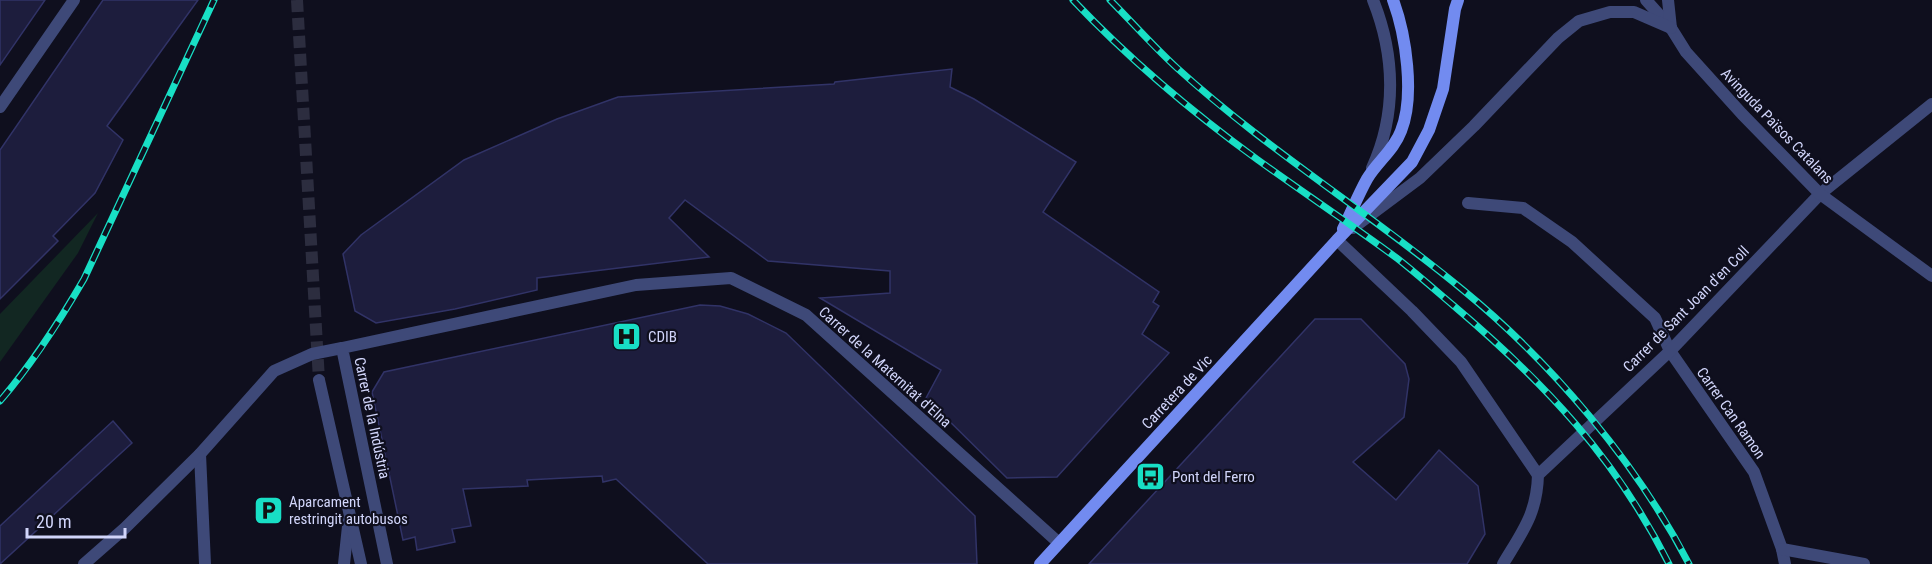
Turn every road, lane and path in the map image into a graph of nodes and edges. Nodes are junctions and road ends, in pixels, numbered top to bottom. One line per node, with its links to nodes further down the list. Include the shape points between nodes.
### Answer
1 (74, 0): 9 (street)
2 (1373, 0): 10 (street, via 1387,42 1390,91 1389,118)
3 (1393, 0): 10 (main road, via 1405,54 1406,111 1392,148)
4 (1458, 0): 13 (main road, via 1443,89 1429,130 1412,162)
5 (1646, 0): 7 (street, Avinguda Països Catalans)
6 (1668, 0): 7 (street)
7 (1671, 28): 11 (street, Avinguda Països Catalans, via 1702,70); 13 (street, via 1634,12 1610,12 1579,21 1420,178)
8 (1932, 104): 11 (street, Carrer de Sant Joan d'en Coll)
9 (0, 107)
10 (1368, 178): 13 (main road)
11 (1820, 194): 14 (street, Avinguda Països Catalans); 16 (street, Carrer de Sant Joan d'en Coll)
12 (1468, 203): 16 (street, Carrer Can Ramon, via 1523,208 1572,242 1655,318)
13 (1337, 240): 19 (street, via 1461,362); 21 (main road, Carretera de Vic)
14 (1932, 276)
15 (342, 348): 18 (street, Carrer de la Maternitat d'Elna, via 312,354 273,371); 21 (street, Carrer de la Maternitat d'Elna, via 636,285 731,278 806,315); 27 (street, Carrer de la Indústria)
16 (1670, 351): 19 (street, Carrer de Sant Joan d'en Coll); 22 (street, Carrer Can Ramon, via 1754,472)
17 (319, 380): 20 (street)
18 (200, 454): 23 (street, Carrer de la Maternitat d'Elna); 24 (street)
19 (1538, 476): 29 (street, via 1538,497)
20 (349, 515): 25 (street); 26 (street)
21 (1059, 543): 28 (main road, Carretera de Vic)
22 (1782, 549): 30 (street, Carrer Can Ramon); 31 (street)
23 (84, 564)
24 (205, 564)
25 (344, 564)
26 (362, 564)
27 (387, 564)
28 (1040, 564)
29 (1503, 564)
30 (1785, 564)
31 (1864, 564)

